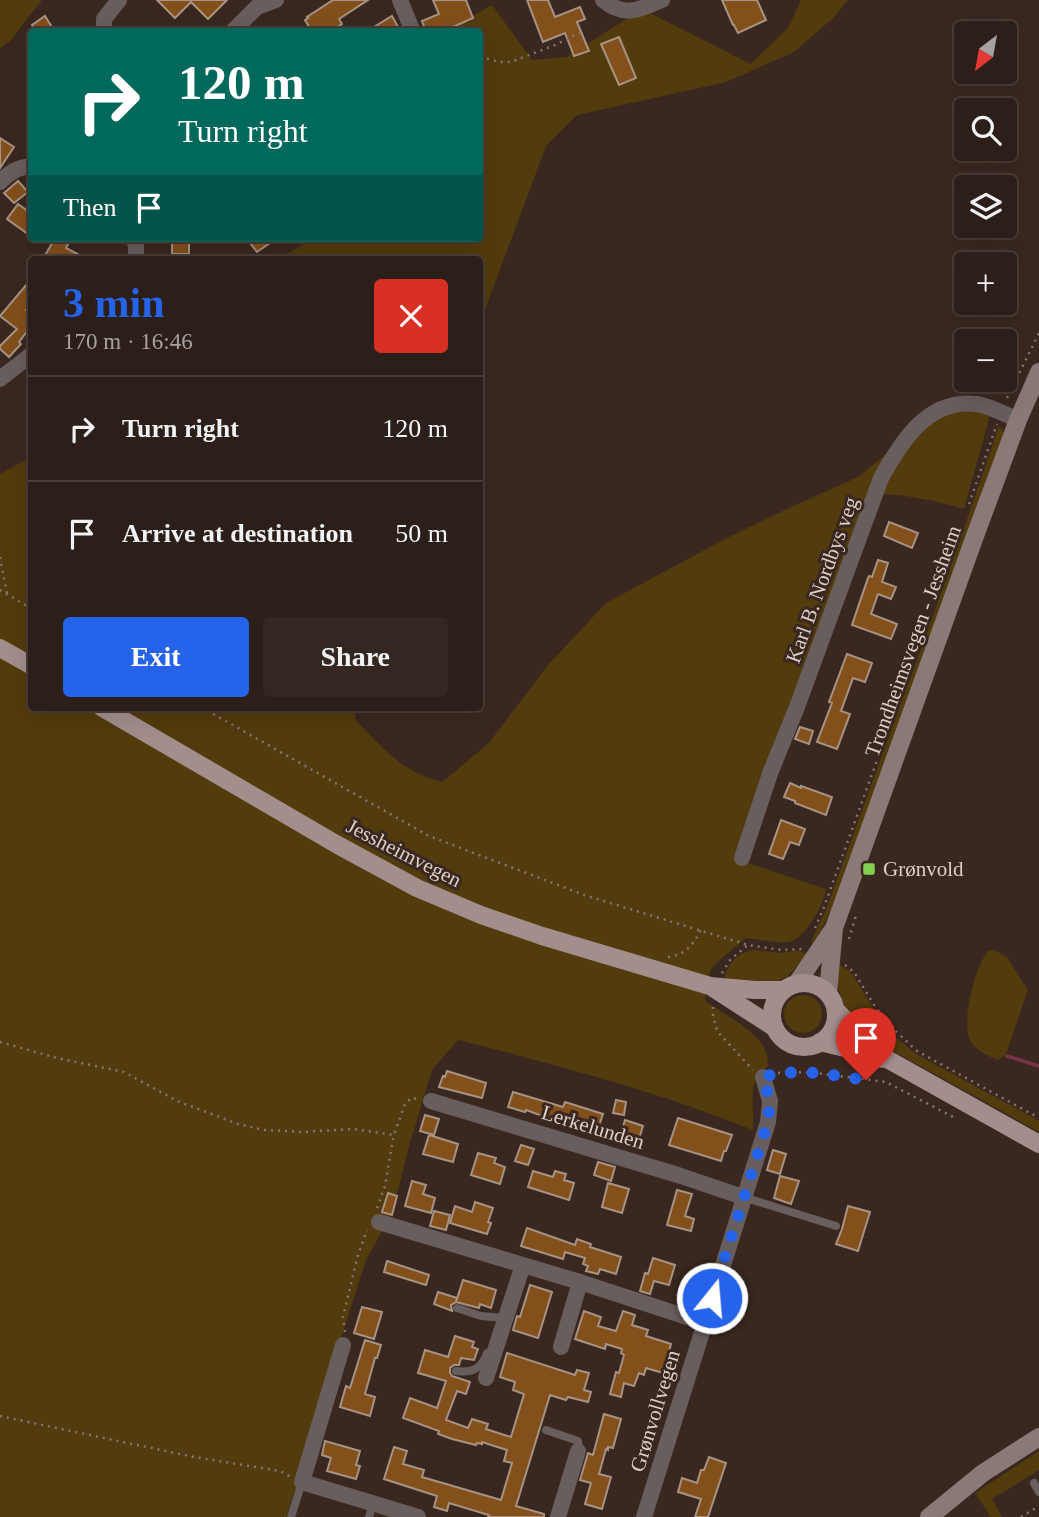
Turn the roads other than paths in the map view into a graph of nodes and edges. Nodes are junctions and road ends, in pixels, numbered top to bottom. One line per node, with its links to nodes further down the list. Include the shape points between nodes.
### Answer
1 (119, 0): 6 (street, via 104,19)
2 (400, 0): 8 (street)
3 (603, 0): 4 (street, via 622,11)
4 (662, 0)
5 (270, 1): 7 (street)
6 (104, 28)
7 (236, 28)
8 (411, 28)
9 (28, 166): 10 (street)
10 (0, 181)
11 (28, 357): 13 (street)
12 (1039, 372): 14 (main road, Trondheimsvegen - Jessheim)
13 (0, 379)
14 (1018, 420): 18 (street, Karl B. Nordbys veg, via 975,404 950,405 915,427 895,453 881,478); 19 (main road, Trondheimsvegen - Jessheim)
15 (0, 648): 16 (main road)
16 (28, 664)
17 (108, 711): 21 (main road, Jessheimvegen, via 417,888 542,936)
18 (742, 858)
19 (834, 928): 20 (main road, Trondheimsvegen - Jessheim); 22 (main road, Trondheimsvegen - Jessheim)
20 (790, 987): 21 (main road, Jessheimvegen); 22 (main road, via 814,984); 24 (main road, via 772,1008)
21 (715, 988): 24 (main road, Jessheimvegen)
22 (828, 993): 23 (main road)
23 (836, 1010): 25 (main road, via 833,1028); 26 (main road)
24 (775, 1028): 25 (main road, via 794,1045)
25 (820, 1042): 26 (main road)
26 (887, 1059): 29 (main road)
27 (763, 1077): 30 (street, Grønvollvegen, via 770,1109)
28 (430, 1101): 30 (street, Lerkelunden)
29 (1039, 1144)
30 (743, 1197): 32 (lane); 37 (street, Grønvollvegen)
31 (375, 1218): 33 (street)
32 (836, 1226)
33 (523, 1265): 34 (street); 36 (street)
34 (580, 1283): 37 (street); 39 (street)
35 (457, 1308): 36 (lane, via 497,1316)
36 (504, 1322): 40 (lane, via 494,1330 480,1366); 41 (street)
37 (705, 1323): 52 (street, Grønvollvegen)
38 (343, 1345): 45 (street)
39 (561, 1347)
40 (456, 1371)
41 (486, 1378)
42 (546, 1430): 44 (lane, via 578,1441)
43 (1039, 1437): 53 (main road, via 983,1473)
44 (578, 1451): 51 (street)
45 (302, 1482): 48 (street); 49 (lane)
46 (1034, 1483): 47 (lane)
47 (1039, 1492)
48 (371, 1510): 50 (street)
49 (291, 1517)
50 (418, 1517)
51 (558, 1517)
52 (644, 1517)
53 (929, 1517)

